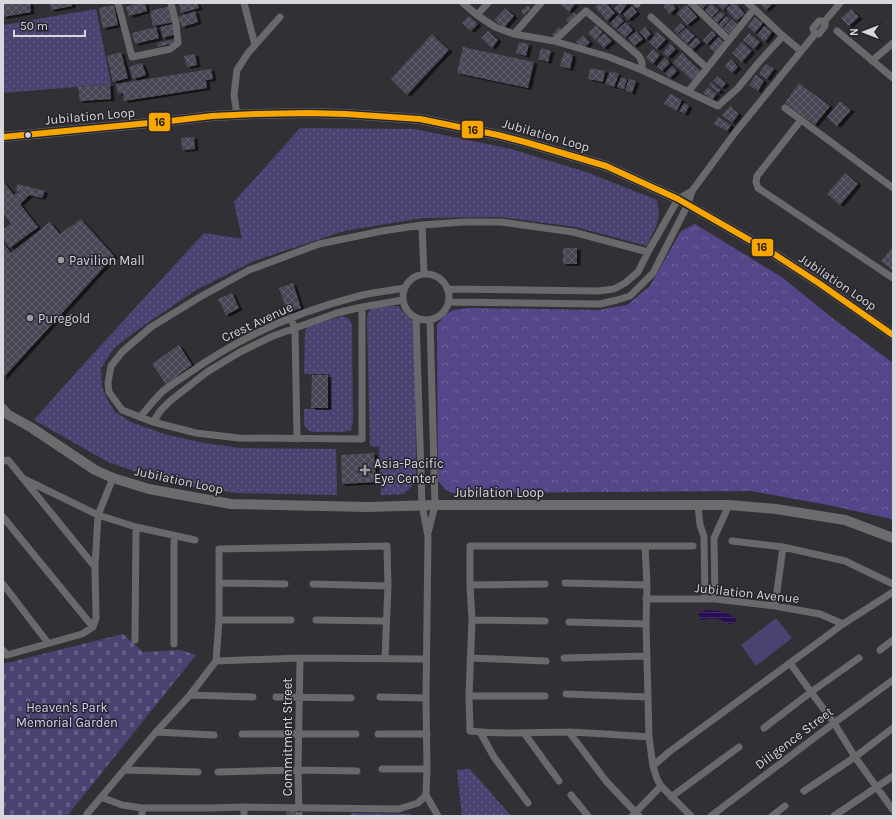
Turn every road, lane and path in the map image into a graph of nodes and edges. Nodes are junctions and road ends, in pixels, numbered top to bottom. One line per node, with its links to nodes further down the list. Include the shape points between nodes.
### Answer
1 (118, 3): 2 (street, via 132,57 170,50 178,43)
2 (171, 3)
3 (244, 3): 20 (street)
4 (463, 3): 11 (street)
5 (488, 3): 11 (street)
6 (541, 3): 15 (street)
7 (691, 3): 17 (street)
8 (748, 3): 10 (street)
9 (840, 3): 21 (street, via 825,21 825,26 819,34 815,34)
10 (754, 9): 16 (street); 17 (street)
11 (477, 14): 15 (street, via 495,27)
12 (280, 17): 20 (street)
13 (651, 17): 23 (street)
14 (837, 31): 22 (street)
15 (514, 34): 18 (street)
16 (783, 36): 21 (street); 26 (street, via 738,88 718,106)
17 (729, 40): 23 (street)
18 (554, 41): 24 (street, via 609,57); 24 (street, via 586,12 639,56)
19 (893, 43): 22 (street)
20 (255, 45): 28 (street, via 237,70 234,95)
21 (801, 51): 32 (street)
22 (872, 61): 25 (street)
23 (707, 68): 26 (street)
24 (642, 70): 26 (street)
25 (893, 78)
26 (688, 92)
27 (785, 108): 29 (street)
28 (237, 115): 30 (main road, Jubilation Loop); 33 (main road, Jubilation Loop, via 308,113 420,119 498,135 606,166)
29 (801, 120): 31 (street); 38 (street, via 757,176 758,188)
30 (3, 137)
31 (893, 188)
32 (692, 191): 33 (street); 34 (street)
33 (678, 199): 34 (main road, Jubilation Loop); 36 (street)
34 (688, 204): 42 (street, via 653,273 630,296 600,304); 48 (main road, Jubilation Loop, via 774,254)
35 (422, 225): 36 (street, via 501,222 572,232); 37 (street); 50 (street, via 319,244 249,270 151,327 122,352 111,366 108,384 109,392 122,410)
36 (648, 252): 40 (street, via 638,272 614,289)
37 (424, 274): 39 (street, via 412,278); 40 (street, via 432,274)
38 (893, 278)
39 (404, 288): 41 (street); 44 (street, Crest Avenue, via 361,295)
40 (448, 289): 42 (street)
41 (402, 300): 43 (street, Crest Avenue); 45 (street, via 409,314)
42 (448, 302): 46 (street, via 442,314)
43 (362, 307): 47 (street, Crest Avenue, via 337,313); 52 (street, via 362,439)
44 (291, 318): 47 (street); 50 (street, Crest Avenue, via 236,343 202,363 163,391)
45 (416, 318): 46 (street); 59 (street)
46 (430, 320): 56 (street)
47 (295, 329): 51 (street, Crest Avenue, via 273,336 240,352 207,372 170,401); 52 (street)
48 (893, 336)
49 (3, 410): 54 (main road, Jubilation Loop, via 95,470)
50 (140, 417): 51 (street)
51 (153, 422): 52 (street, via 196,433 239,438)
52 (297, 439)
53 (3, 461): 55 (street, via 8,460)
54 (113, 478): 59 (main road, Jubilation Loop, via 149,489 231,504); 60 (street)
55 (24, 479): 60 (street); 73 (street)
56 (435, 505): 57 (main road, Jubilation Loop); 59 (main road, Jubilation Loop); 64 (street)
57 (698, 505): 58 (main road, Jubilation Loop); 65 (street, via 700,526)
58 (729, 505): 66 (street); 67 (main road, Jubilation Loop, via 776,509 845,520)
59 (422, 506): 64 (street)
60 (98, 515): 62 (street); 73 (street)
61 (3, 517): 98 (street)
62 (136, 527): 63 (street); 99 (street)
63 (174, 536): 68 (street); 102 (street)
64 (428, 536): 111 (street)
65 (704, 536): 66 (street); 87 (street)
66 (714, 538): 86 (street)
67 (893, 538)
68 (195, 540)
69 (732, 542): 72 (street)
70 (646, 546): 71 (street); 78 (street, via 470,546); 81 (street)
71 (693, 546)
72 (783, 547): 82 (street, via 845,562); 88 (street)
73 (95, 567): 98 (street, via 96,618)
74 (219, 583): 76 (street); 83 (street, via 219,549 387,546); 89 (street)
75 (3, 584): 101 (street)
76 (285, 584)
77 (313, 584): 83 (street)
78 (470, 584): 79 (street); 92 (street)
79 (546, 584)
80 (565, 584): 81 (street)
81 (647, 584): 85 (street)
82 (893, 584)
83 (388, 586): 94 (street)
84 (893, 592): 97 (street)
85 (646, 599): 87 (street, Jubilation Avenue); 96 (street)
86 (715, 599): 87 (street, Jubilation Avenue); 88 (street, Jubilation Avenue)
87 (704, 600)
88 (774, 606): 97 (street, Jubilation Avenue, via 820,614)
89 (219, 620): 90 (street); 112 (street)
90 (291, 620)
91 (316, 620): 94 (street)
92 (472, 620): 93 (street); 108 (street)
93 (545, 621)
94 (386, 622): 107 (street)
95 (569, 622): 96 (street)
96 (646, 624): 105 (street)
97 (843, 624): 114 (street)
98 (93, 627): 101 (street, via 82,634)
99 (135, 640)
100 (893, 640): 104 (street)
101 (48, 644): 103 (street, via 7,655)
102 (174, 644)
103 (3, 650)
104 (880, 650)
105 (647, 656): 109 (street); 123 (street)
106 (300, 658): 107 (street); 112 (street); 125 (street, Commitment Street)
107 (385, 658): 111 (street)
108 (470, 658): 113 (street); 119 (street)
109 (564, 658)
110 (859, 658): 116 (street)
111 (426, 659): 127 (street)
112 (216, 661): 118 (street)
113 (546, 661)
114 (790, 663): 116 (street); 144 (street)
115 (893, 680): 128 (street, Diligence Street)
116 (811, 692): 128 (street); 129 (street)
117 (566, 694): 123 (street)
118 (190, 695): 121 (street); 131 (street)
119 (469, 696): 120 (street); 132 (street, via 470,731)
120 (545, 696)
121 (254, 697)
122 (380, 697): 127 (street)
123 (648, 697): 141 (street)
124 (276, 698): 125 (street)
125 (299, 698): 126 (street); 136 (street, Commitment Street)
126 (351, 698)
127 (426, 698): 139 (street)
128 (834, 723): 143 (street); 177 (street, Diligence Street)
129 (764, 728)
130 (893, 728): 143 (street)
131 (156, 732): 140 (street); 147 (street)
132 (480, 732): 134 (street); 161 (street, via 494,757)
133 (569, 732): 134 (street); 141 (street); 170 (street)
134 (524, 733): 153 (street)
135 (242, 734): 136 (street)
136 (299, 734): 137 (street); 148 (street, Commitment Street)
137 (356, 734)
138 (378, 734): 139 (street)
139 (427, 734): 146 (street)
140 (214, 735)
141 (649, 737): 144 (street)
142 (739, 747): 160 (street)
143 (855, 757): 155 (street); 156 (street)
144 (652, 766): 154 (street)
145 (382, 769): 146 (street)
146 (427, 769): 158 (street)
147 (124, 770): 150 (street); 159 (street)
148 (298, 770): 149 (street); 151 (street); 164 (street, Commitment Street)
149 (357, 771)
150 (198, 772)
151 (218, 772)
152 (893, 776): 155 (street)
153 (559, 781)
154 (661, 786): 160 (street); 170 (street)
155 (877, 787): 166 (street); 179 (street)
156 (804, 791)
157 (571, 795): 175 (street)
158 (426, 796): 168 (street, via 418,803 399,809); 174 (street)
159 (101, 797): 165 (street, via 122,805); 169 (street)
160 (672, 797): 176 (street)
161 (528, 802)
162 (785, 806): 178 (street)
163 (244, 807): 164 (street); 167 (street); 172 (street)
164 (299, 807): 168 (street); 173 (street, Commitment Street)
165 (142, 808): 167 (street); 171 (street)
166 (893, 810)
167 (206, 812)
168 (340, 812)
169 (87, 814)
170 (636, 815)
171 (142, 816)
172 (244, 816)
173 (299, 816)
174 (438, 816)
175 (588, 816)
176 (691, 816)
177 (711, 816)
178 (772, 816)
179 (834, 816)

